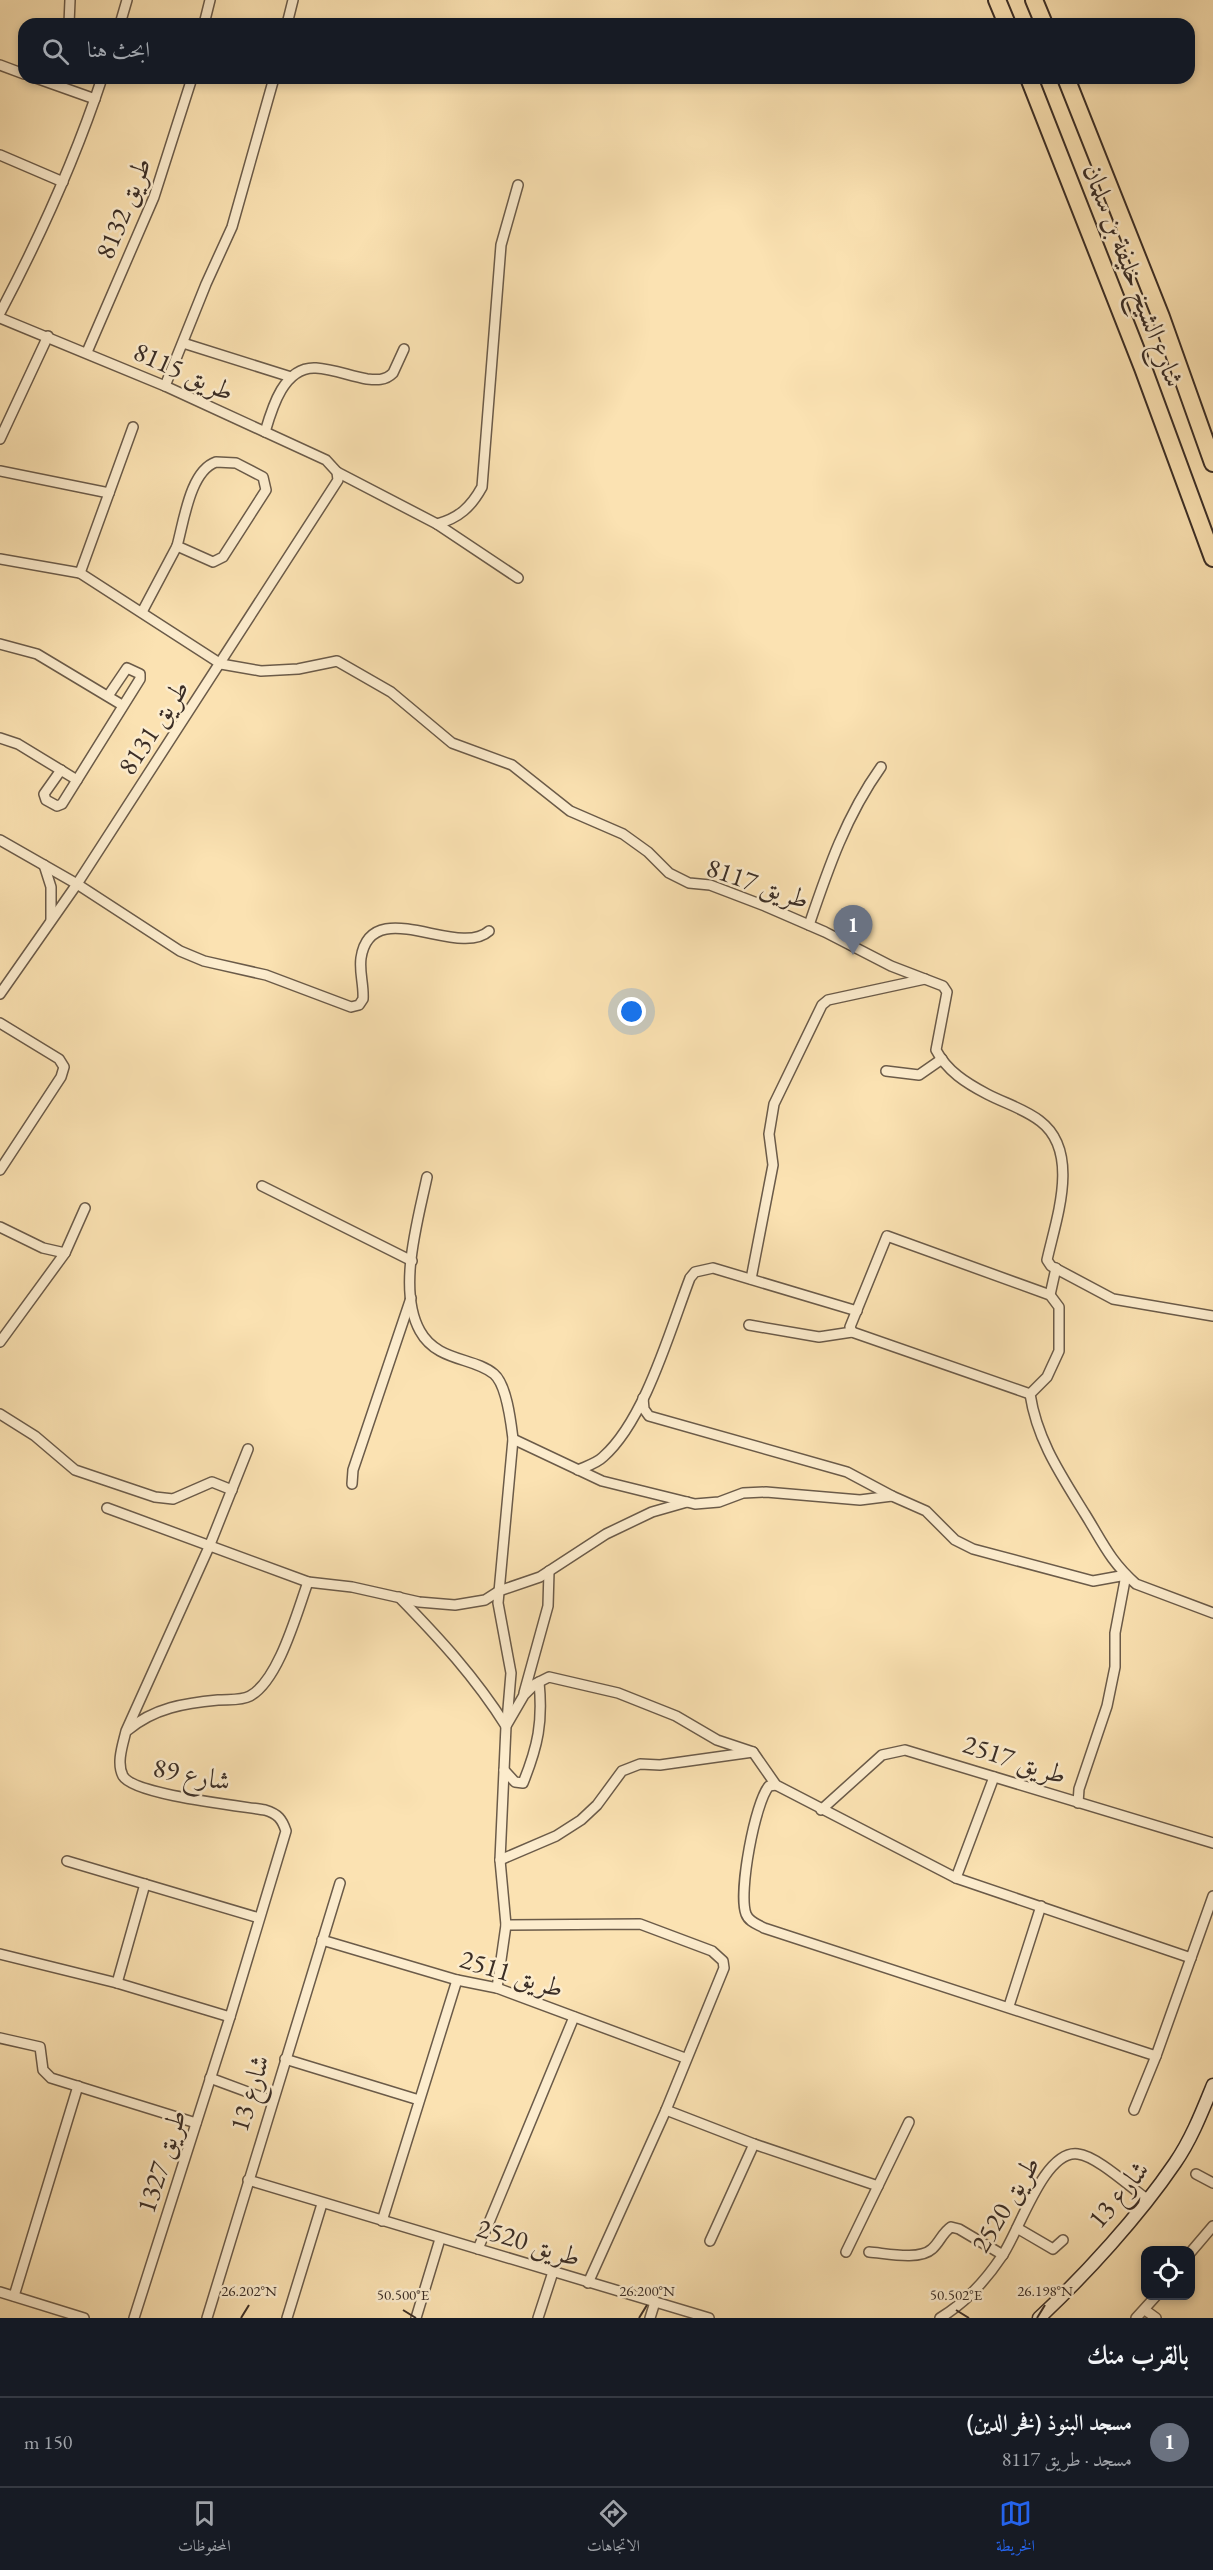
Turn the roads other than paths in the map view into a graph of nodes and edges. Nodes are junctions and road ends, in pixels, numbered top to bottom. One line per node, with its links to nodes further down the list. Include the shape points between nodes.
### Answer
1 (70, 0): 7 (street)
2 (127, 0): 8 (street)
3 (210, 0): 9 (street)
4 (293, 0): 10 (street)
5 (997, 0): 11 (highway)
6 (1034, 0): 12 (highway)
7 (69, 18)
8 (122, 18)
9 (206, 18)
10 (288, 18)
11 (1004, 18)
12 (1042, 18)
13 (0, 65): 14 (street)
14 (18, 72)
15 (66, 84): 21 (street)
16 (100, 84): 21 (street)
17 (190, 84): 30 (street, طريق 8132, via 154,197)
18 (272, 84): 28 (street, via 232,227)
19 (1031, 84): 43 (highway, شارع الشيخ خليفة بن سلمان)
20 (1068, 84): 36 (highway, شارع الشيخ خليفة بن سلمان, via 1161,317)
21 (95, 99): 23 (street)
22 (0, 155): 23 (street)
23 (63, 182): 25 (street)
24 (518, 185): 40 (street, via 501,244 482,487 465,512)
25 (0, 313)
26 (0, 318): 27 (street, طريق 8115)
27 (48, 336): 30 (street, طريق 8115); 35 (street)
28 (183, 343): 31 (street); 32 (street)
29 (404, 349): 31 (street, via 393,373 384,378 353,377 315,368)
30 (87, 352): 32 (street, طريق 8115)
31 (291, 377): 34 (street, via 273,406)
32 (165, 386): 34 (street, طريق 8115)
33 (133, 427): 39 (street)
34 (265, 432): 38 (street, طريق 8115, via 326,460)
35 (0, 439)
36 (1213, 463)
37 (0, 471): 39 (street)
38 (337, 476): 40 (street, طريق 8115); 48 (street, طريق 8131)
39 (109, 493): 44 (street)
40 (437, 524): 45 (street, طريق 8115)
41 (177, 546): 41 (street, via 210,562 220,560 266,490 263,477 236,463 208,465 196,478); 46 (street)
42 (0, 558): 44 (street, طريق 8117)
43 (1213, 558)
44 (80, 573): 46 (street, طريق 8117)
45 (518, 578)
46 (142, 612): 48 (street, طريق 8117)
47 (0, 644): 49 (street, via 37,654)
48 (221, 664): 57 (street, طريق 8131); 59 (street, طريق 8117, via 261,671 336,661 391,692 452,743 512,765 570,812 623,834 669,873 689,883 737,894)
49 (108, 696): 50 (street); 50 (street, via 126,669 133,668 140,679)
50 (122, 705): 54 (street)
51 (0, 738): 53 (street, via 18,744)
52 (881, 767): 59 (street, via 861,794 844,828)
53 (61, 770): 54 (street); 54 (street, via 44,794 55,806 61,805)
54 (77, 780)
55 (0, 840): 56 (street)
56 (44, 865): 57 (street); 58 (street, via 51,887)
57 (77, 884): 58 (street, طريق 8131); 60 (street, via 180,951 204,961 267,975 351,1007 363,999 361,957 368,939 376,932 393,928 473,940)
58 (50, 922): 62 (street, طريق 8131)
59 (809, 925): 61 (street, طريق 8117)
60 (489, 931)
61 (926, 979): 64 (street, طريق 8117, via 944,986 947,992 936,1043); 74 (street, via 828,1000 822,1005 774,1104 769,1134 773,1165)
62 (0, 994)
63 (0, 1023): 66 (street, via 59,1059 64,1067)
64 (942, 1059): 65 (street, via 919,1075); 73 (street, via 963,1082 1039,1120 1054,1133 1063,1193 1047,1260)
65 (886, 1071)
66 (0, 1170)
67 (427, 1177): 72 (street)
68 (262, 1186): 72 (street)
69 (85, 1208): 71 (street)
70 (0, 1227): 71 (street, via 43,1248)
71 (65, 1252): 81 (street)
72 (412, 1261): 76 (street)
73 (1056, 1268): 75 (street); 78 (street, via 1113,1299)
74 (751, 1279): 77 (street); 83 (street, via 713,1268 695,1272)
75 (1050, 1294): 77 (street, via 887,1236); 82 (street, via 1059,1307 1059,1352 1047,1377)
76 (411, 1296): 85 (street, via 420,1332 430,1342 446,1354 495,1374 501,1383); 88 (street, via 353,1470)
77 (857, 1311): 80 (street, via 850,1327)
78 (1213, 1316)
79 (749, 1325): 80 (street, via 819,1337)
80 (852, 1332): 82 (street)
81 (0, 1342)
82 (1030, 1394): 95 (street, via 1052,1462 1106,1553)
83 (644, 1398): 87 (street, via 613,1448 601,1460); 90 (street, via 649,1416 848,1472)
84 (0, 1414): 89 (street, via 35,1436 75,1470 155,1497 172,1499 212,1482)
85 (513, 1439): 87 (street); 97 (street)
86 (248, 1449): 89 (street, شارع 89)
87 (578, 1470): 91 (street, via 603,1481)
88 (352, 1484)
89 (232, 1490): 93 (street, شارع 89)
90 (892, 1496): 91 (street, via 860,1500 766,1492 743,1493 719,1502); 95 (street, via 926,1511 955,1540 973,1549 1093,1581)
91 (687, 1502): 94 (street, via 652,1512 606,1534)
92 (107, 1508): 93 (street)
93 (209, 1547): 96 (street); 103 (street, شارع 89)
94 (549, 1571): 97 (street); 101 (street, via 548,1606)
95 (1126, 1575): 99 (street, via 1136,1584); 108 (street, via 1107,1706 1079,1789)
96 (308, 1582): 98 (street); 103 (street, via 284,1650 250,1696 162,1710 143,1717)
97 (499, 1591): 98 (street, via 485,1600 455,1605); 102 (street, via 512,1673)
98 (399, 1597): 102 (street, via 452,1650)
99 (1213, 1613)
100 (539, 1682): 101 (street); 104 (street, via 549,1677 618,1693 676,1716 717,1740); 105 (street, via 542,1723 524,1783 515,1782)
101 (524, 1695): 102 (street)
102 (506, 1726): 105 (street)
103 (126, 1731): 109 (street, شارع 89, via 121,1767 124,1777 133,1785)
104 (753, 1752): 107 (street); 112 (street, via 660,1765 640,1764 622,1771 581,1820 556,1836)
105 (504, 1770): 112 (street)
106 (994, 1777): 108 (street, طريق 2517); 110 (street, طريق 2517, via 917,1752 893,1751 873,1763); 114 (street)
107 (776, 1785): 110 (street); 127 (street, via 769,1786 759,1802 745,1868 745,1909 750,1921)
108 (1078, 1803): 111 (street, طريق 2517)
109 (266, 1810): 119 (street, طريق 1327, via 283,1821 286,1831)
110 (821, 1810): 114 (street)
111 (1213, 1843)
112 (500, 1860): 120 (street)
113 (67, 1861): 116 (street)
114 (956, 1878): 118 (street)
115 (340, 1883): 121 (street, شارع 13)
116 (145, 1884): 119 (street); 125 (street)
117 (1213, 1896): 123 (street)
118 (1041, 1906): 123 (street); 127 (street)
119 (260, 1917): 128 (street, طريق 1327)
120 (506, 1925): 126 (street); 132 (street, طريق 2511, via 640,1924 719,1954 724,1968)
121 (322, 1940): 124 (street, طريق 2511); 133 (street, شارع 13)
122 (0, 1954): 125 (street)
123 (1191, 1958): 131 (street)
124 (457, 1980): 126 (street, طريق 2511); 137 (street)
125 (117, 1983): 128 (street)
126 (497, 1988): 129 (street, طريق 2511)
127 (1008, 2006): 131 (street)
128 (230, 2017): 134 (street, طريق 1327)
129 (574, 2017): 132 (street, طريق 2511); 157 (street)
130 (0, 2038): 136 (street, via 36,2044 42,2051 46,2075)
131 (1156, 2056): 140 (street)
132 (686, 2058): 139 (street, طريق 2511)
133 (285, 2059): 137 (street); 138 (street, شارع 13)
134 (210, 2078): 138 (street); 142 (street, طريق 1327)
135 (1213, 2085): 148 (street, شارع 13, via 1176,2162)
136 (78, 2086): 142 (street); 164 (street)
137 (419, 2100): 150 (street)
138 (273, 2101): 145 (street, شارع 13)
139 (666, 2110): 143 (street); 162 (street, طريق 2511)
140 (1134, 2110)
141 (909, 2122): 147 (street)
142 (196, 2123): 169 (street, طريق 1327)
143 (754, 2144): 147 (street); 155 (street)
144 (1196, 2174): 146 (street)
145 (248, 2180): 149 (street, طريق 2520); 170 (street, شارع 13)
146 (1213, 2183)
147 (878, 2186): 158 (street)
148 (1147, 2199): 152 (street, طريق 2520, via 1088,2157 1070,2154 1062,2156 1049,2169); 177 (street, شارع 13)
149 (322, 2204): 150 (street, طريق 2520); 171 (street)
150 (382, 2221): 153 (street, طريق 2520)
151 (1213, 2226): 156 (street)
152 (1017, 2228): 154 (street, via 1053,2249); 160 (street, طريق 2520)
153 (441, 2239): 157 (street, طريق 2520); 172 (street, طريق 2520)
154 (1063, 2240)
155 (710, 2241)
156 (1195, 2248)
157 (478, 2249): 161 (street, طريق 2520)
158 (846, 2252)
159 (869, 2252): 160 (street, via 928,2253 951,2227)
160 (1003, 2255): 176 (street, طريق 2520, via 979,2286)
161 (553, 2272): 162 (street, طريق 2520); 173 (street)
162 (588, 2283): 166 (street, طريق 2520)
163 (0, 2292): 164 (street)
164 (14, 2296): 168 (street)
165 (1152, 2300): 167 (street)
166 (655, 2302): 174 (street); 175 (street, طريق 2520)
167 (1144, 2310): 178 (street); 179 (street)
168 (84, 2318)
169 (134, 2318)
170 (207, 2318)
171 (287, 2318)
172 (416, 2318)
173 (538, 2318)
174 (650, 2318)
175 (708, 2318)
176 (940, 2318)
177 (1039, 2318)
178 (1136, 2318)
179 (1156, 2318)

